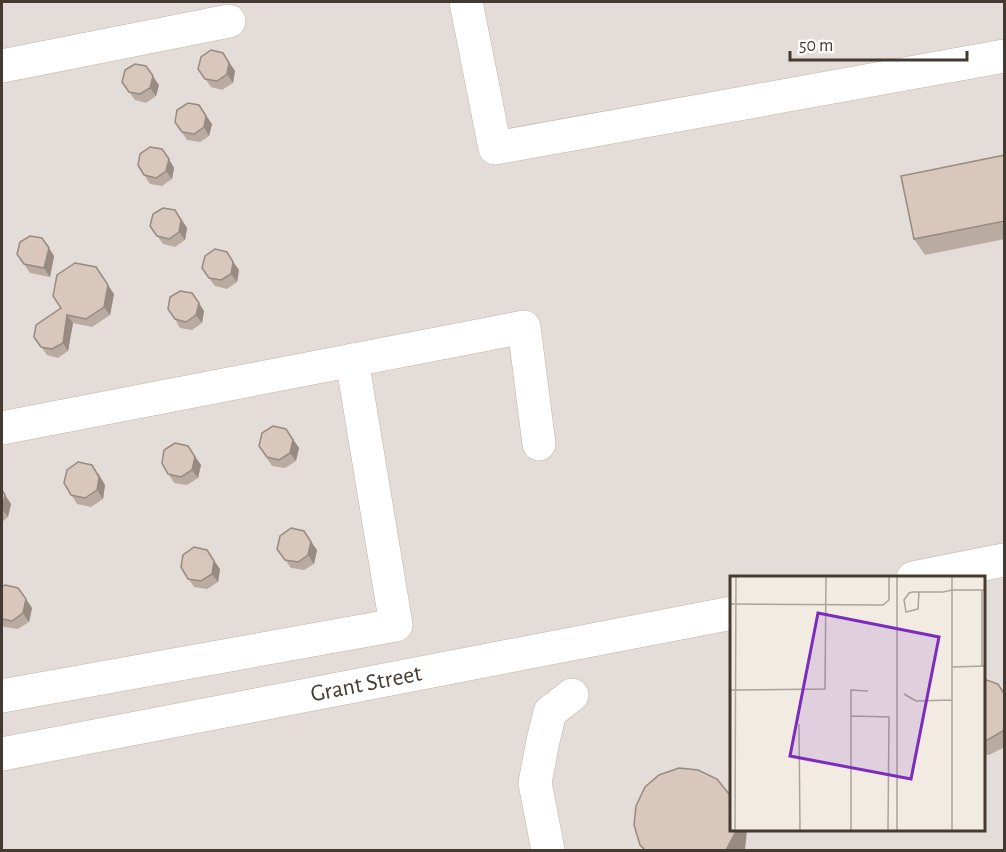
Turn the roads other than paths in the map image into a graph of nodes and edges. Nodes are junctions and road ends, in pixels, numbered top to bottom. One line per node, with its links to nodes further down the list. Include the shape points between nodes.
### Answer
1 (466, 2): 3 (street, via 495,148)
2 (229, 21): 4 (street)
3 (1005, 56)
4 (2, 66)
5 (352, 360): 6 (street); 7 (street, via 524,327); 12 (street, via 396,625)
6 (2, 429)
7 (539, 444)
8 (1005, 560): 9 (street)
9 (923, 576)
10 (730, 613): 13 (street, Grant Street)
11 (572, 695): 14 (street, via 550,712 535,783)
12 (2, 696)
13 (2, 754)
14 (548, 850)

